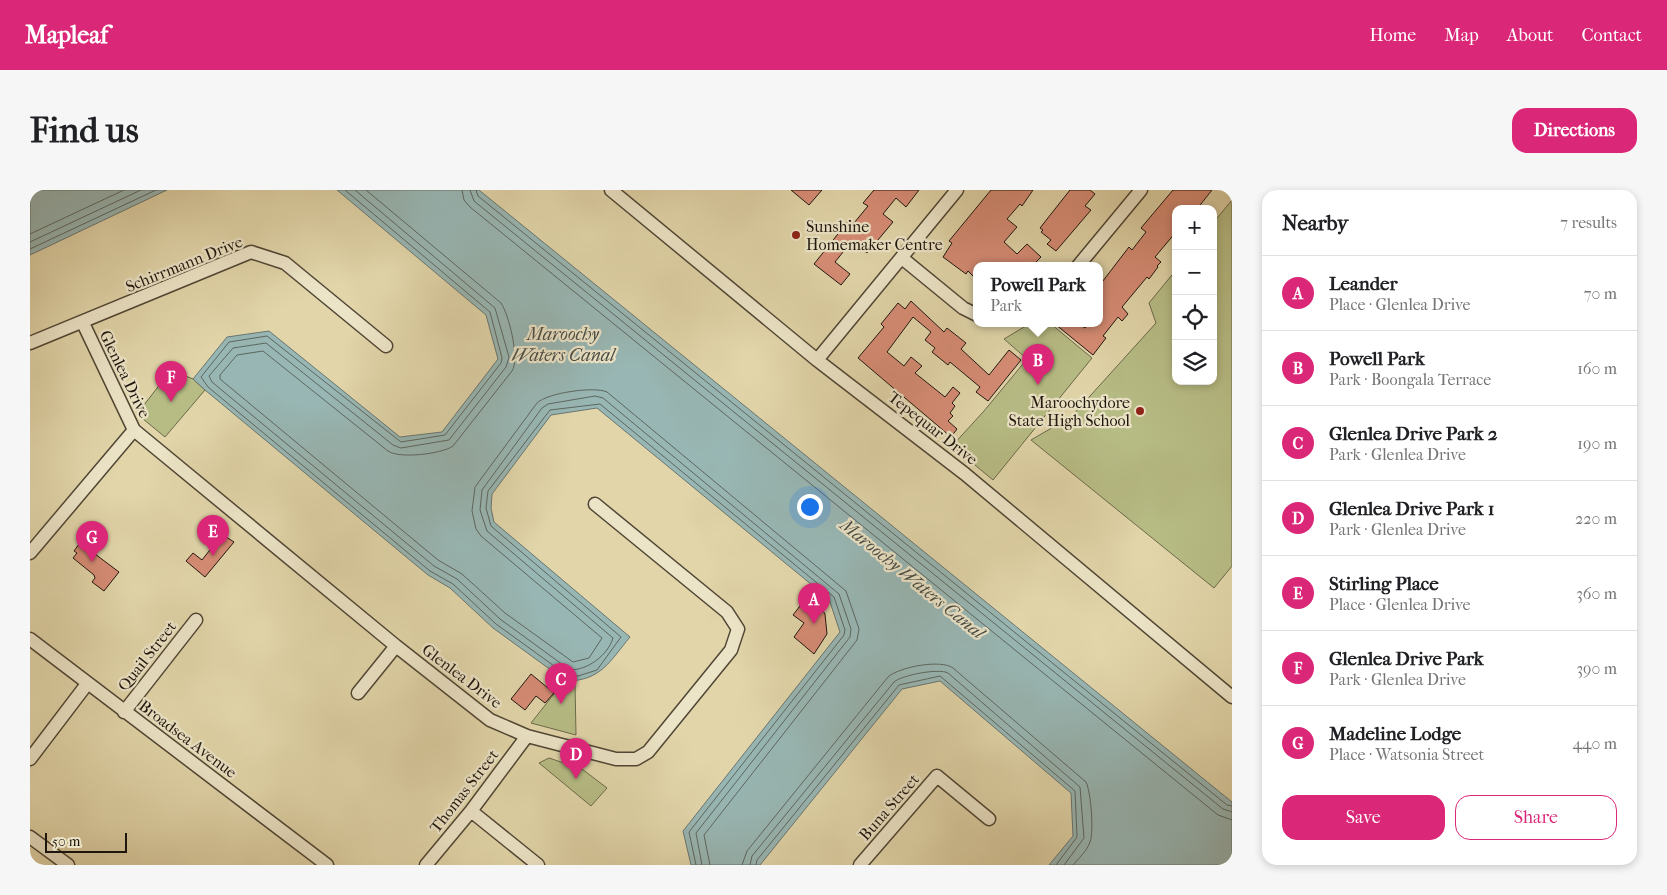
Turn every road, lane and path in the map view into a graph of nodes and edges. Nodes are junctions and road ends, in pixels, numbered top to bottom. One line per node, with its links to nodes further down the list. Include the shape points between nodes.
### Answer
1 (611, 190): 10 (street, Tepequar Drive)
2 (957, 190): 4 (street)
3 (1141, 190): 5 (street)
4 (902, 258): 6 (street, via 963,308); 10 (street)
5 (1081, 262)
6 (973, 312)
7 (83, 323): 8 (street, Schirrmann Drive); 9 (street, Schirrmann Drive, via 251,252 285,263); 11 (street, Glenlea Drive)
8 (30, 343)
9 (386, 346)
10 (817, 360): 19 (street, Tepequar Drive, via 965,474)
11 (134, 430): 13 (street); 16 (street, Glenlea Drive)
12 (595, 504): 21 (street, Glenlea Drive, via 727,612 738,629 731,650 648,752 636,759 616,759)
13 (30, 553)
14 (196, 620): 20 (street, Quail Street)
15 (30, 639): 17 (street, Broadsea Avenue)
16 (396, 646): 18 (street); 21 (street, Glenlea Drive, via 490,720)
17 (87, 684): 20 (street, Broadsea Avenue); 22 (street)
18 (358, 693)
19 (1232, 697)
20 (124, 712): 27 (street, Broadsea Avenue)
21 (527, 736): 23 (street, Thomas Street)
22 (30, 759)
23 (471, 811): 28 (street, Thomas Street); 29 (street)
24 (989, 819): 30 (street, Buna Street, via 936,776)
25 (30, 837): 26 (street)
26 (68, 865)
27 (327, 865)
28 (426, 865)
29 (538, 865)
30 (860, 865)

